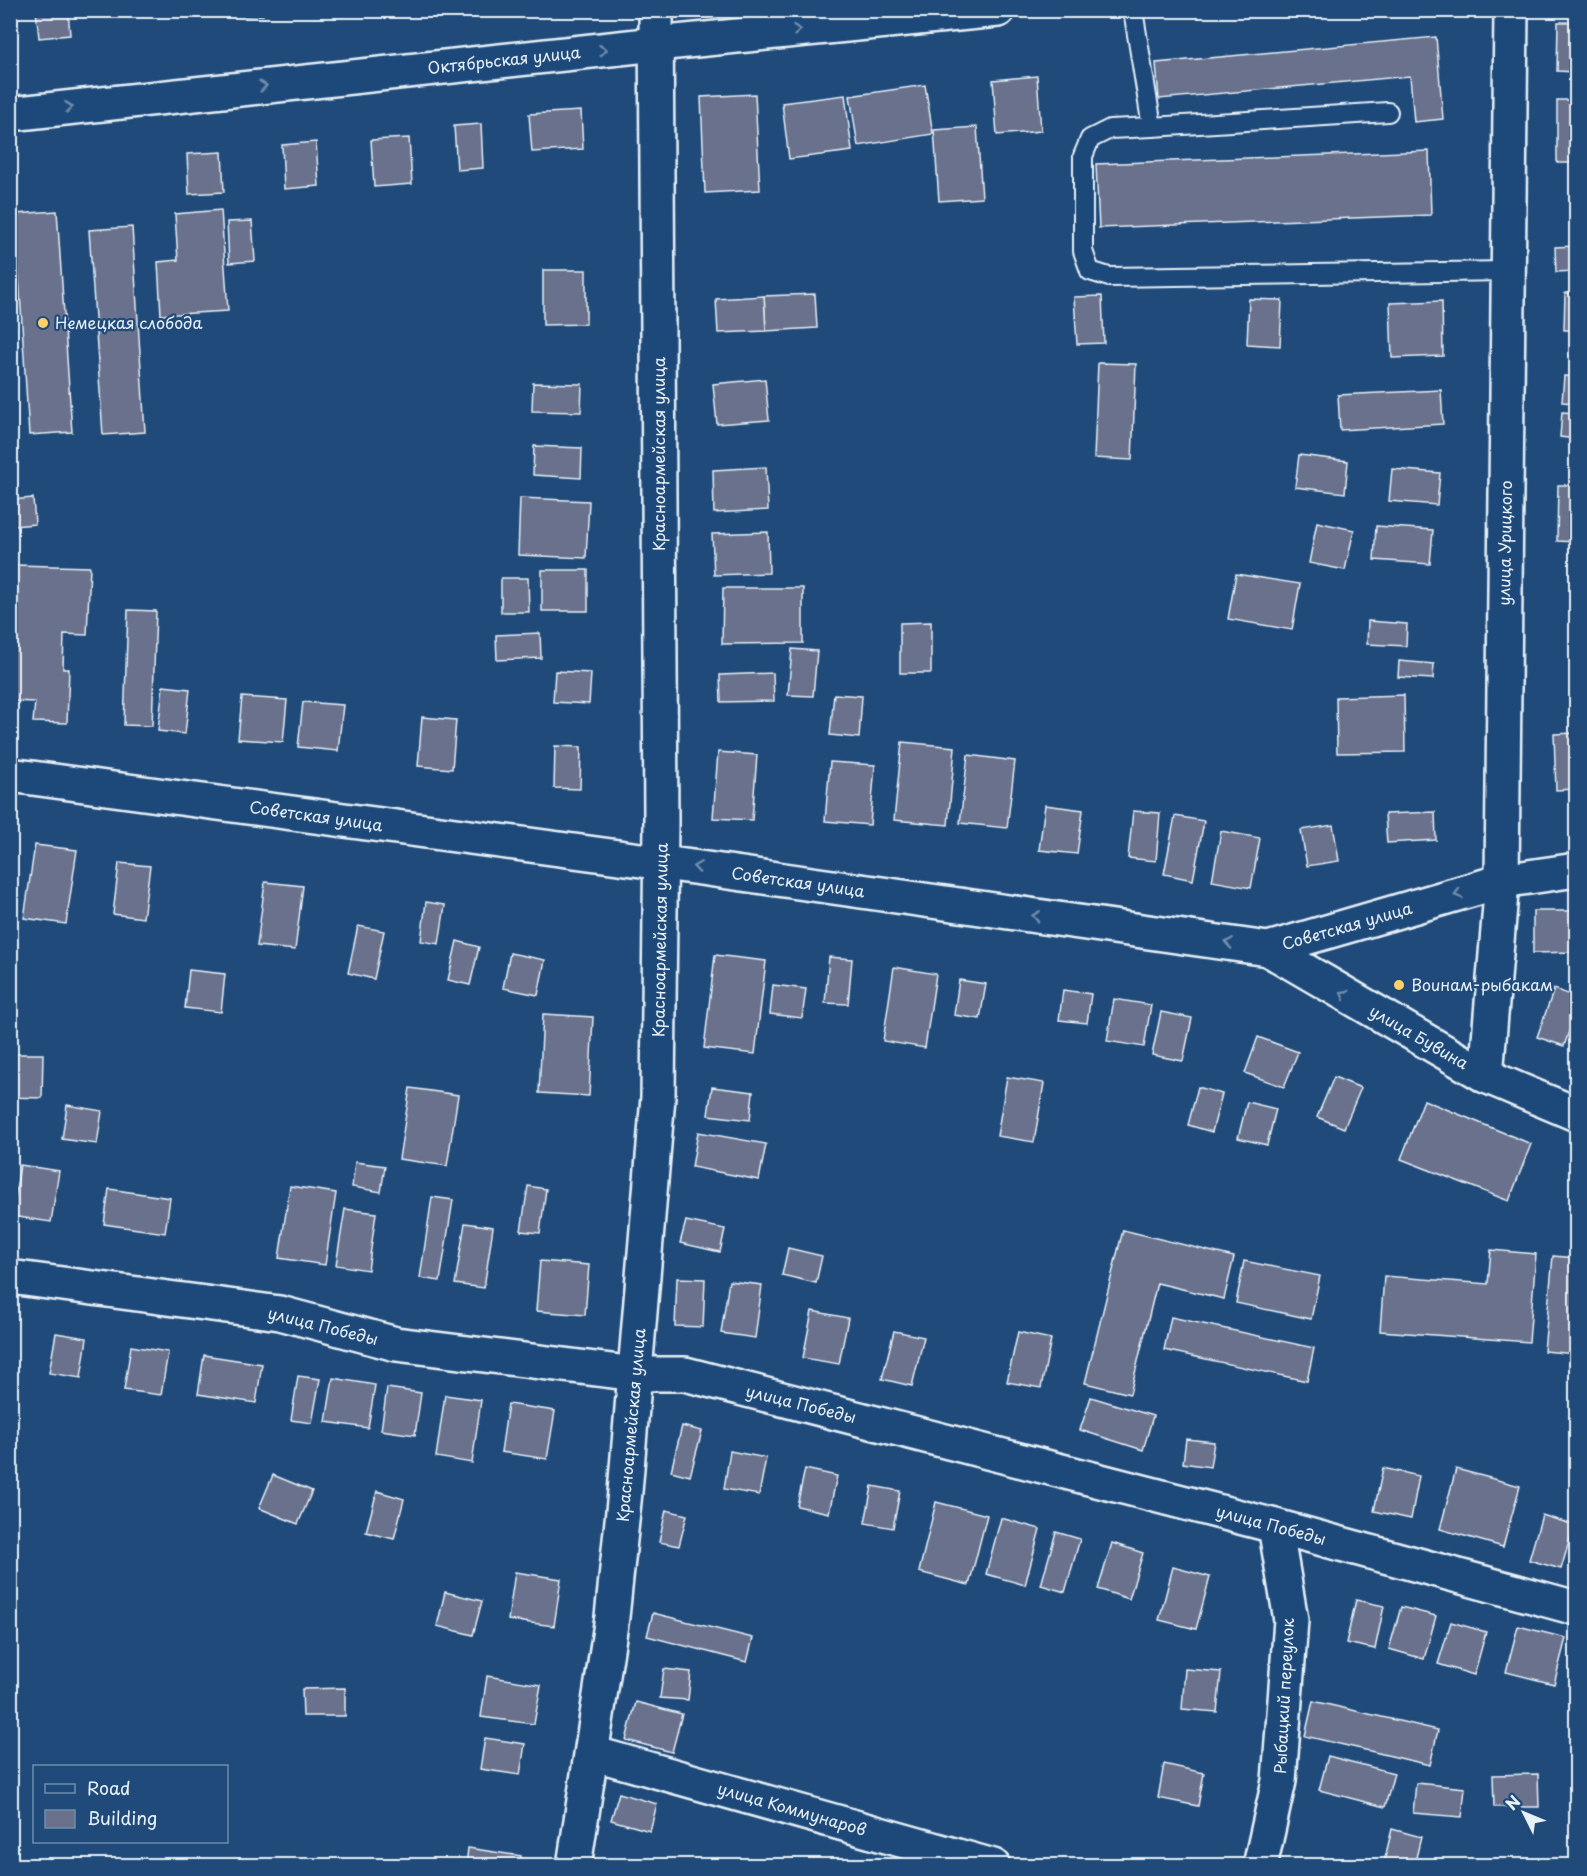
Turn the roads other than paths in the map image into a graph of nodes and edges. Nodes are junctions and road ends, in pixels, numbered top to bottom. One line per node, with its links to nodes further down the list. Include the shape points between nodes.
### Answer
1 (656, 10): 5 (street, Красноармейская улица)
2 (998, 10): 5 (street, Октябрьская улица, one-way to 2)
3 (1133, 10): 8 (lane)
4 (1511, 10): 9 (street, улица Урицкого)
5 (656, 44): 7 (street, Октябрьская улица, one-way to 5); 11 (street, Красноармейская улица)
6 (1388, 112): 8 (lane)
7 (10, 114)
8 (1152, 127): 9 (lane, via 1110,129 1090,138 1083,156 1083,251 1090,271 1108,277)
9 (1508, 271): 13 (street, улица Урицкого)
10 (10, 776): 11 (street, Советская улица)
11 (661, 863): 14 (street, Советская улица, one-way to 11); 18 (street, Красноармейская улица, via 658,1097)
12 (1576, 870): 13 (street, Советская улица)
13 (1502, 880): 14 (street, Советская улица, one-way to 14); 15 (street, улица Урицкого)
14 (1268, 949): 15 (street, улица Бувина, one-way to 14)
15 (1486, 1076): 16 (street, улица Бувина)
16 (1576, 1114)
17 (10, 1277): 18 (street, улица Победы, via 279,1313 396,1344)
18 (636, 1374): 19 (street, улица Победы, via 684,1374); 21 (street, Красноармейская улица, via 612,1617)
19 (1275, 1526): 20 (street, улица Победы); 24 (street, Рыбацкий переулок, via 1291,1620 1279,1781)
20 (1576, 1608)
21 (592, 1753): 22 (street, Красноармейская улица); 23 (street, улица Коммунаров)
22 (574, 1866)
23 (993, 1866)
24 (1260, 1866)

